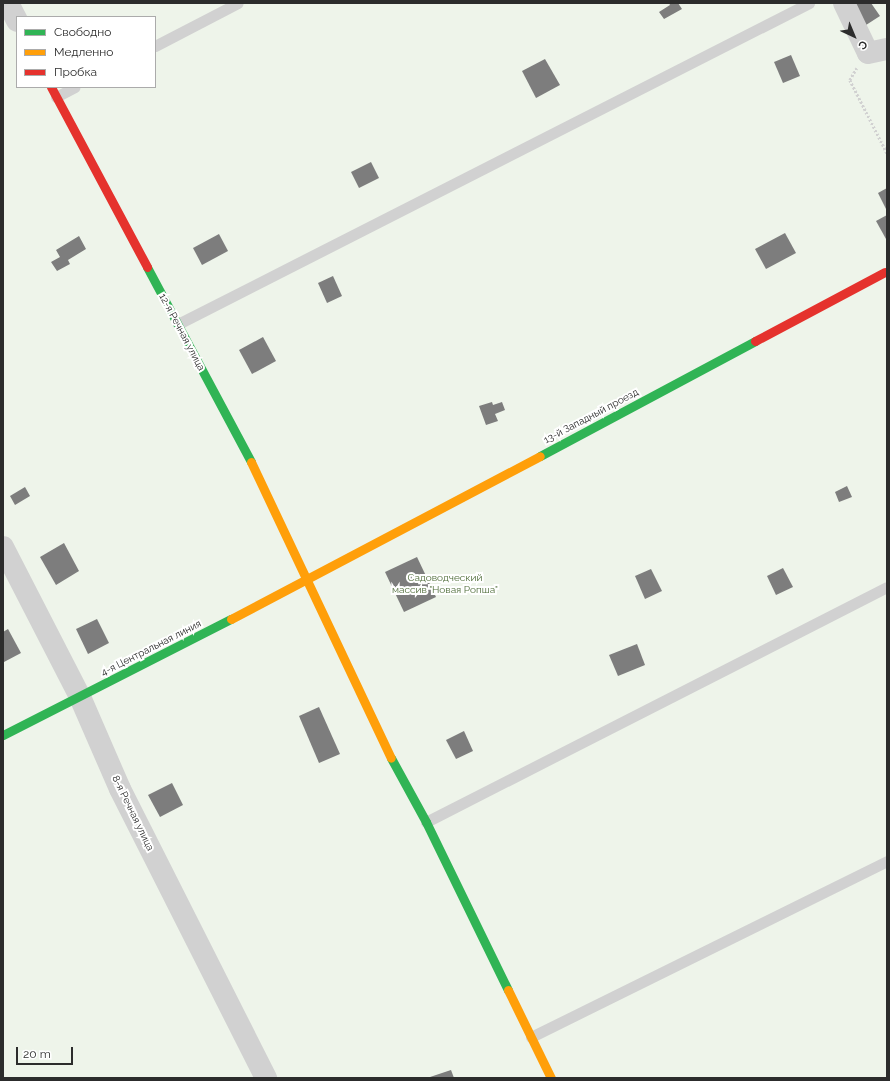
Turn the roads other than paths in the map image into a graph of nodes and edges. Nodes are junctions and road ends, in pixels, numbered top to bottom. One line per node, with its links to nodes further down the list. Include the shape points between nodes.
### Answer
1 (8, 3): 5 (street)
2 (238, 3): 6 (lane)
3 (809, 3): 11 (lane)
4 (844, 3): 7 (street)
5 (16, 19)
6 (156, 45)
7 (877, 51)
8 (71, 88): 9 (lane)
9 (54, 92): 11 (street, 12-я Речная улица)
10 (885, 272): 13 (street, 13-й Западный проезд)
11 (178, 324): 13 (street, 12-я Речная улица, via 247,455)
12 (3, 547): 15 (street, 8-я Речная улица)
13 (308, 580): 15 (street, 4-я Центральная линия); 17 (street, 12-я Речная улица, via 377,732)
14 (887, 587): 17 (lane)
15 (80, 697): 16 (street, 4-я Центральная линия); 20 (street, 8-я Речная улица, via 120,789)
16 (3, 735)
17 (426, 822): 19 (street, 12-я Речная улица)
18 (887, 861): 19 (lane)
19 (531, 1037): 21 (street, 12-я Речная улица)
20 (266, 1078)
21 (551, 1078)

